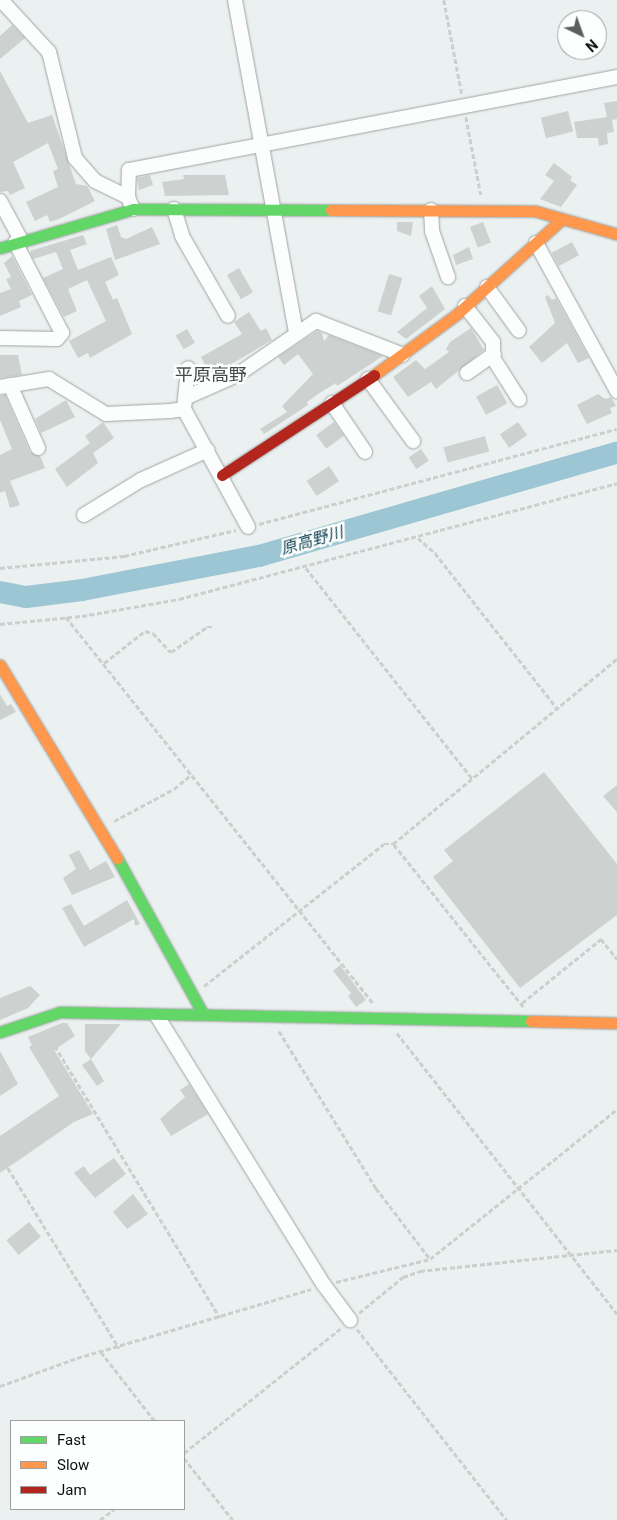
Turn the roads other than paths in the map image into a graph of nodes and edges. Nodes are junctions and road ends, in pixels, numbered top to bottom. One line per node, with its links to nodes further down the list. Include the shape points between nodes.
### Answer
1 (0, 0): 6 (street, via 49,52 75,158 95,181)
2 (235, 0): 4 (street)
3 (617, 77): 4 (street)
4 (261, 145): 6 (street, via 129,170); 8 (street)
5 (0, 201): 12 (street)
6 (131, 203): 7 (street); 12 (street)
7 (174, 209): 8 (street); 18 (street, via 182,236)
8 (273, 209): 9 (street); 19 (street)
9 (431, 210): 10 (street, via 535,211); 15 (street, via 432,231)
10 (561, 220): 11 (street); 13 (street)
11 (617, 234)
12 (18, 241): 14 (street); 21 (street, via 62,333 57,339)
13 (536, 243): 16 (street); 28 (street)
14 (0, 248)
15 (448, 277)
16 (487, 287): 17 (street); 20 (street)
17 (465, 306): 22 (street, via 493,342); 23 (street)
18 (228, 316)
19 (296, 331): 23 (street, via 307,323 326,322); 30 (street, via 237,375)
20 (519, 331)
21 (0, 338)
22 (494, 354): 25 (street); 29 (street)
23 (403, 355): 26 (street)
24 (188, 368): 30 (street)
25 (467, 373)
26 (368, 379): 31 (street); 32 (street)
27 (5, 386): 30 (street, via 37,379 58,381 106,414); 33 (street)
28 (617, 392)
29 (519, 399)
30 (185, 403): 34 (street)
31 (332, 403): 35 (street); 36 (street)
32 (413, 441)
33 (38, 448)
34 (208, 450): 36 (street); 37 (street, via 141,480)
35 (365, 452)
36 (222, 475): 38 (street)
37 (84, 515)
38 (248, 527)
39 (0, 665): 40 (street, via 100,829)
40 (203, 1014): 41 (street); 42 (street)
41 (157, 1016): 43 (street, via 60,1012); 44 (street, via 324,1285)
42 (617, 1023)
43 (0, 1032)
44 (350, 1320)

